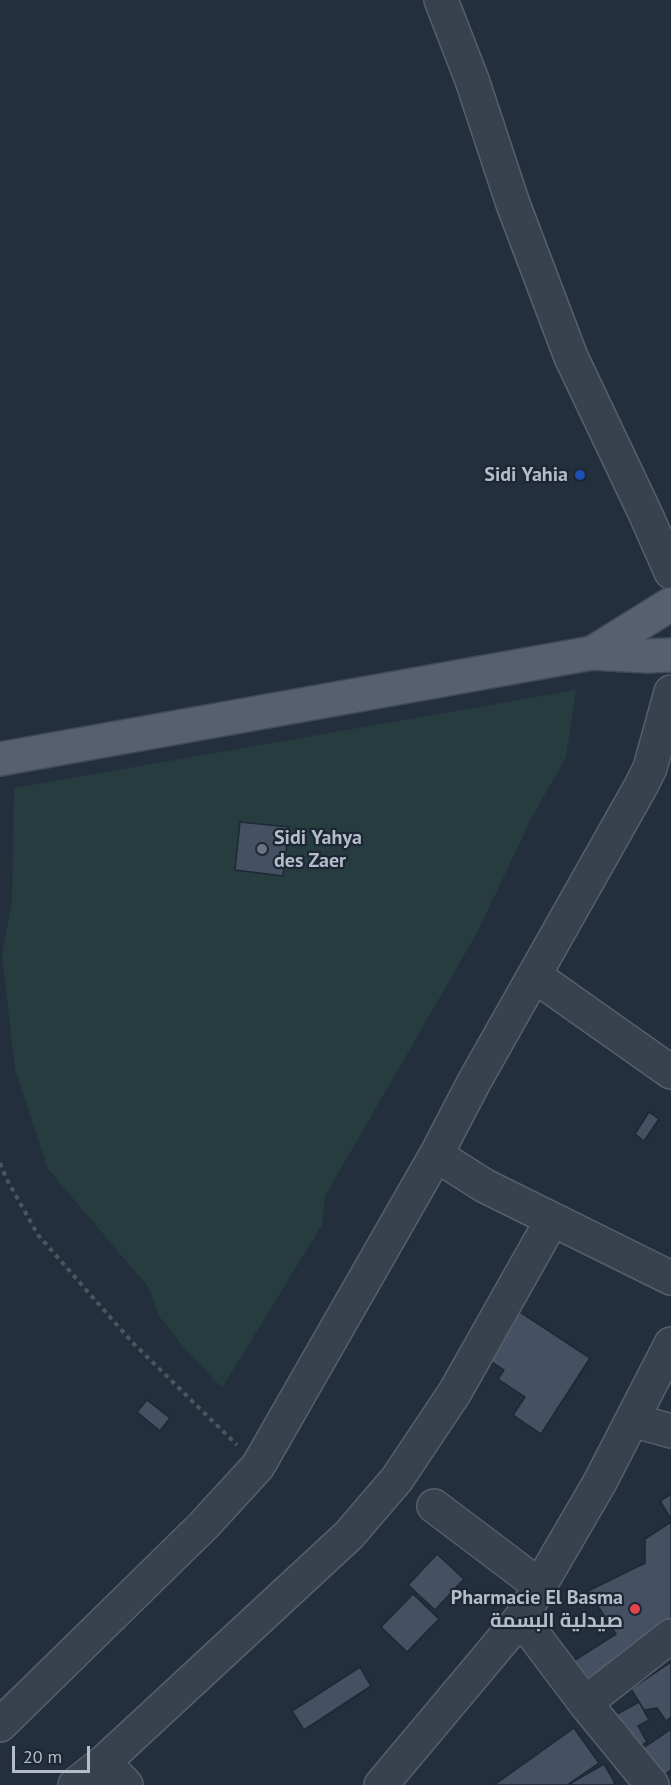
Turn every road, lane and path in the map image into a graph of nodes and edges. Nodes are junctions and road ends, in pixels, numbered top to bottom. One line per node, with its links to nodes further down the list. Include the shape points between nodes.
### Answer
1 (441, 0): 2 (street, via 571,357)
2 (658, 524): 3 (street)
3 (671, 573)
4 (671, 604): 6 (main road)
5 (671, 615): 7 (main road)
6 (591, 653): 7 (main road); 9 (main road)
7 (671, 654)
8 (671, 692): 10 (street)
9 (4, 756)
10 (660, 759): 11 (street)
11 (535, 976): 12 (street); 13 (street)
12 (671, 1072)
13 (435, 1155): 15 (street); 20 (street)
14 (0, 1163): 20 (path, via 38,1236 132,1342)
15 (552, 1220): 16 (street); 27 (street, via 455,1392 397,1479 349,1535)
16 (671, 1278)
17 (669, 1352): 18 (street)
18 (632, 1420): 19 (street); 22 (street)
19 (671, 1431)
20 (258, 1466): 26 (street, via 204,1525)
21 (434, 1506): 22 (street)
22 (540, 1586): 23 (street)
23 (521, 1618): 25 (street); 30 (street)
24 (671, 1636): 25 (street)
25 (585, 1702): 31 (street)
26 (0, 1725)
27 (104, 1762): 28 (street); 29 (street)
28 (75, 1785)
29 (126, 1785)
30 (381, 1785)
31 (652, 1785)

